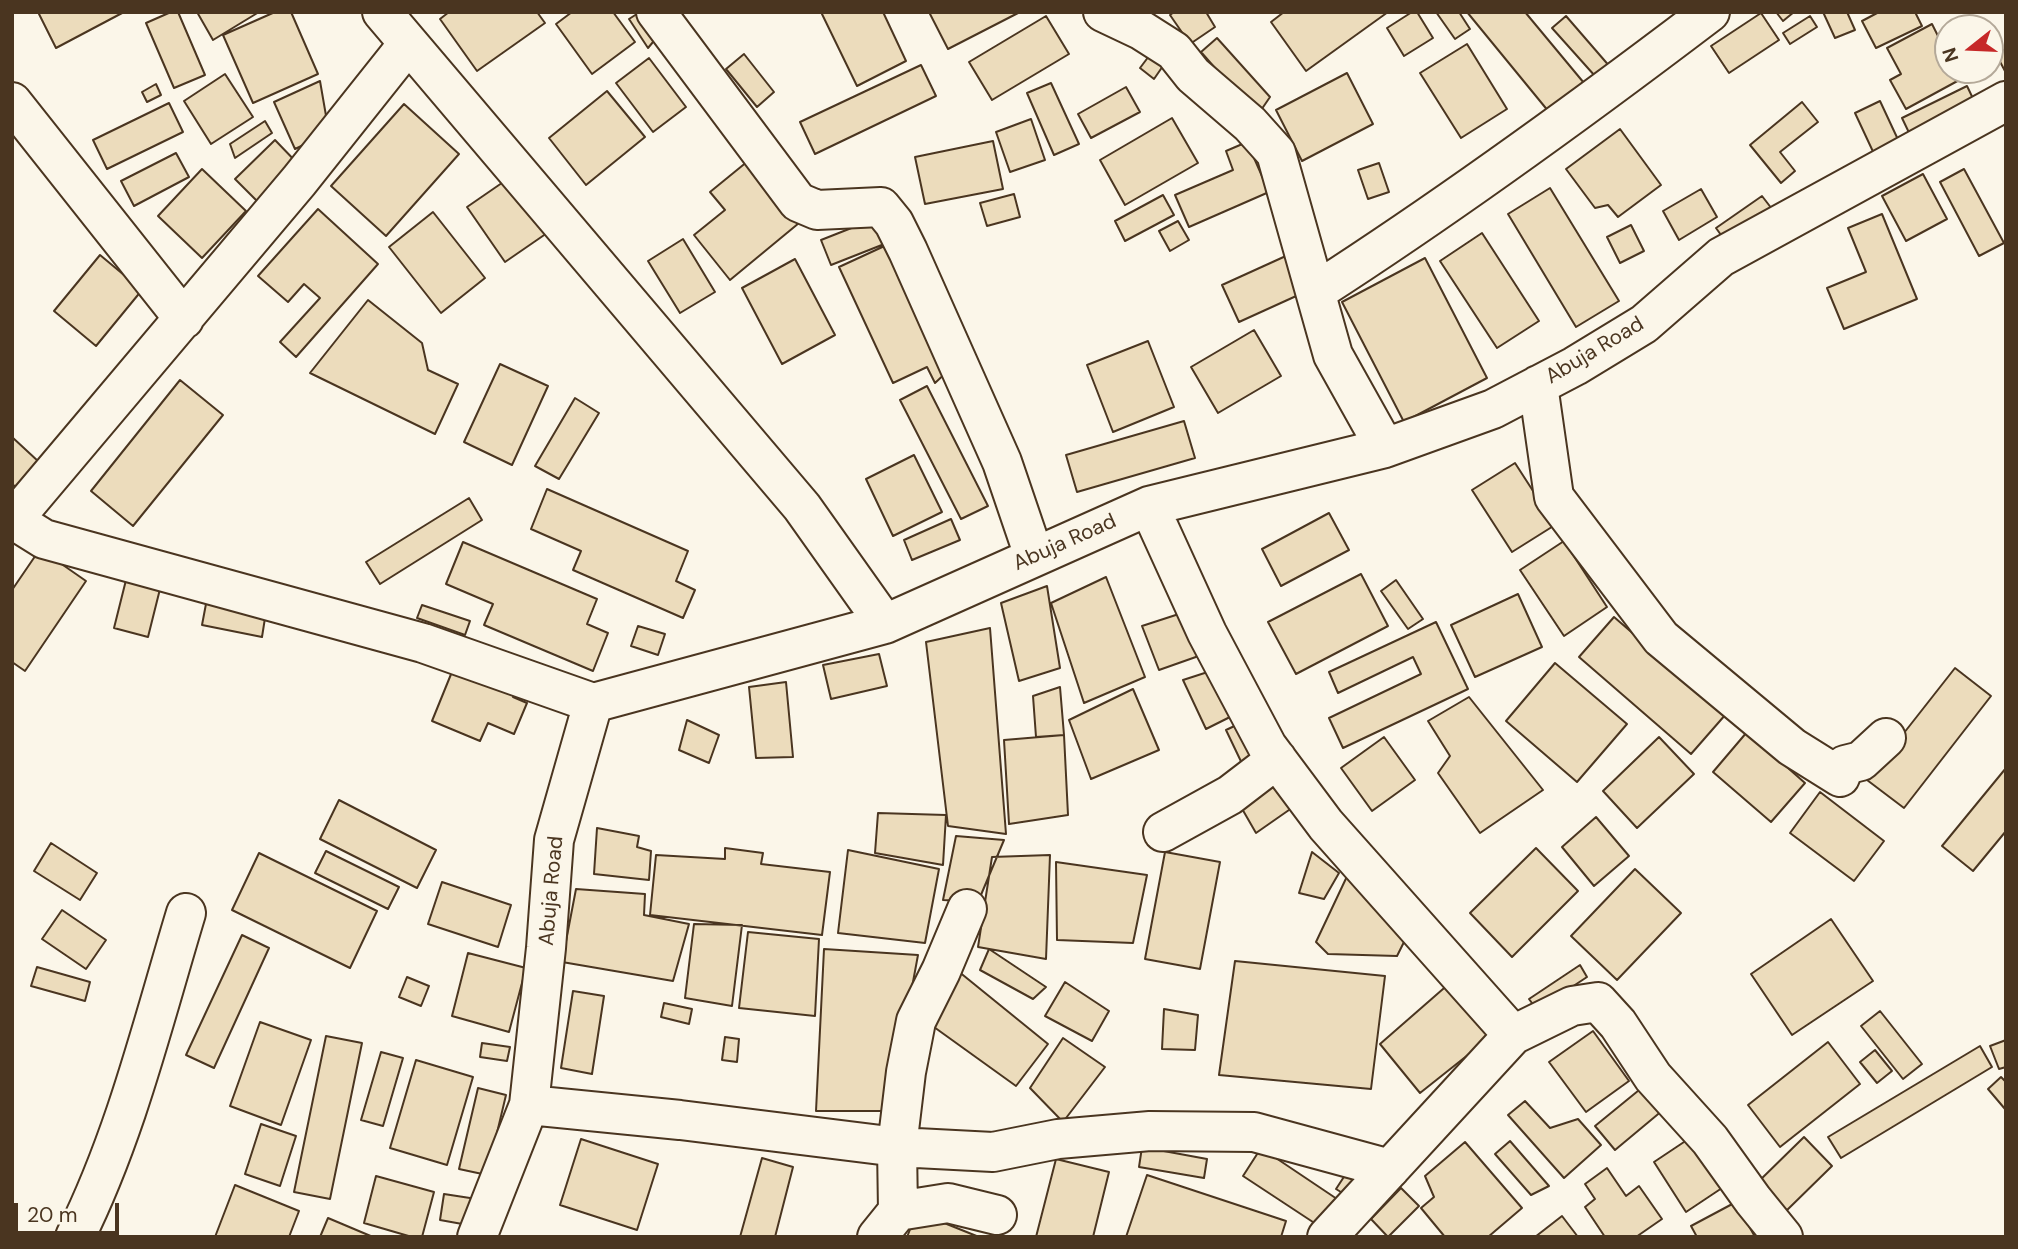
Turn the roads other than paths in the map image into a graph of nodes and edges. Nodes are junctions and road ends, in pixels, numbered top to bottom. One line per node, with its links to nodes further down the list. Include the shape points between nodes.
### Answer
1 (382, 12): 5 (street)
2 (656, 12): 14 (street, via 798,202 817,210 881,207 888,213 1002,463)
3 (1103, 12): 8 (street, via 1174,51 1193,75 1276,153)
4 (1710, 12): 8 (street, via 1530,147)
5 (408, 44): 9 (street); 15 (street, via 802,507)
6 (12, 102): 9 (street)
7 (2006, 102): 10 (street, Abuja Road, via 1721,257 1644,324)
8 (1317, 291): 11 (street, via 1333,355)
9 (184, 319): 13 (street)
10 (1538, 385): 11 (street, Abuja Road, via 1493,409); 17 (street, via 1554,497 1661,638 1792,747 1840,777 1845,765 1861,761)
11 (1385, 448): 12 (street, Abuja Road)
12 (1149, 506): 14 (street, Abuja Road); 18 (street, via 1208,634)
13 (13, 519): 16 (street, via 44,539 423,643)
14 (1034, 556): 15 (street, Abuja Road)
15 (885, 624): 16 (street, Abuja Road)
16 (593, 703): 23 (street, Abuja Road, via 554,840)
17 (1886, 738)
18 (1277, 759): 19 (street, via 1230,795); 22 (street, via 1326,825)
19 (1163, 832)
20 (967, 909): 24 (street, via 916,1021)
21 (186, 914): 28 (street, via 124,1118 100,1187)
22 (1513, 1035): 25 (street); 31 (street, via 1572,1006 1598,1002)
23 (530, 1105): 24 (street); 29 (street, Abuja Road)
24 (897, 1147): 25 (street, via 993,1152 1058,1139 1150,1131 1254,1132); 27 (street)
25 (1390, 1169): 30 (street)
26 (997, 1215): 27 (street, via 948,1203)
27 (887, 1224)
28 (75, 1237)
29 (477, 1237)
30 (1327, 1237)
31 (1783, 1237)

